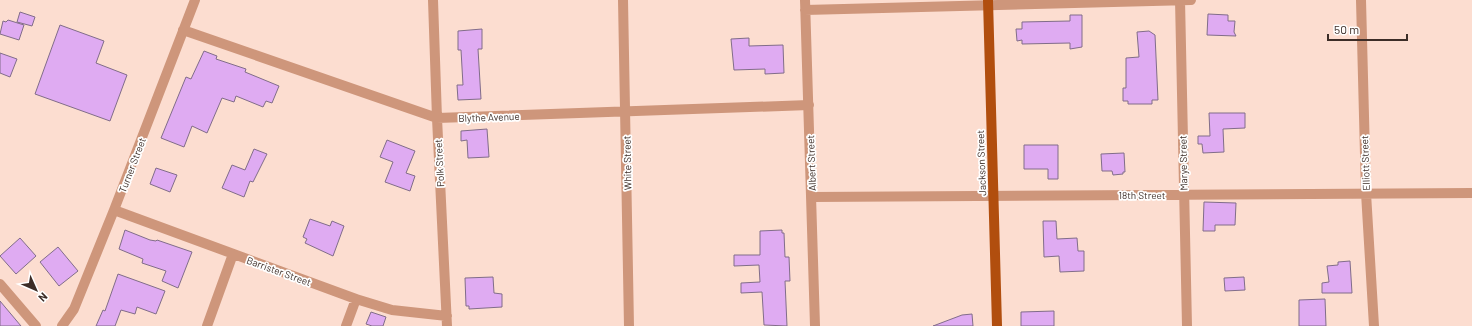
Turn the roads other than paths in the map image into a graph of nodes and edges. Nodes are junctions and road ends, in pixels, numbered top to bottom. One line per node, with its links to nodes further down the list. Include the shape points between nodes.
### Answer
1 (195, 0): 9 (street, Turner Street)
2 (433, 0): 12 (street, Polk Street)
3 (623, 0): 11 (street, White Street)
4 (1180, 0): 5 (street); 7 (street); 15 (street, Marye Street)
5 (1191, 0)
6 (1361, 0): 13 (street, Elliott Street)
7 (988, 3): 8 (street); 16 (main road, Jackson Street)
8 (805, 5): 10 (street, Albert Street)
9 (183, 30): 12 (street, Blythe Avenue); 18 (street, Turner Street)
10 (809, 105): 11 (street, Blythe Avenue); 17 (street, Albert Street)
11 (626, 113): 12 (street, Blythe Avenue); 27 (street, White Street)
12 (437, 118): 22 (street, Polk Street)
13 (1366, 193): 14 (street, 18th Street); 15 (street, 18th Street); 31 (street, Elliott Street)
14 (1472, 193)
15 (1184, 195): 16 (street, 18th Street); 30 (street, Marye Street)
16 (994, 196): 17 (street, 18th Street); 29 (main road, Jackson Street)
17 (812, 197): 28 (street, Albert Street)
18 (114, 210): 19 (street, Barrister Street); 24 (street, Turner Street, via 74,309)
19 (233, 254): 21 (street, Barrister Street); 25 (street)
20 (0, 284): 23 (street)
21 (356, 299): 22 (street, Barrister Street, via 392,310); 26 (street)
22 (447, 321)
23 (36, 326)
24 (62, 326)
25 (207, 326)
26 (346, 326)
27 (630, 326)
28 (815, 326)
29 (997, 326)
30 (1187, 326)
31 (1374, 326)

